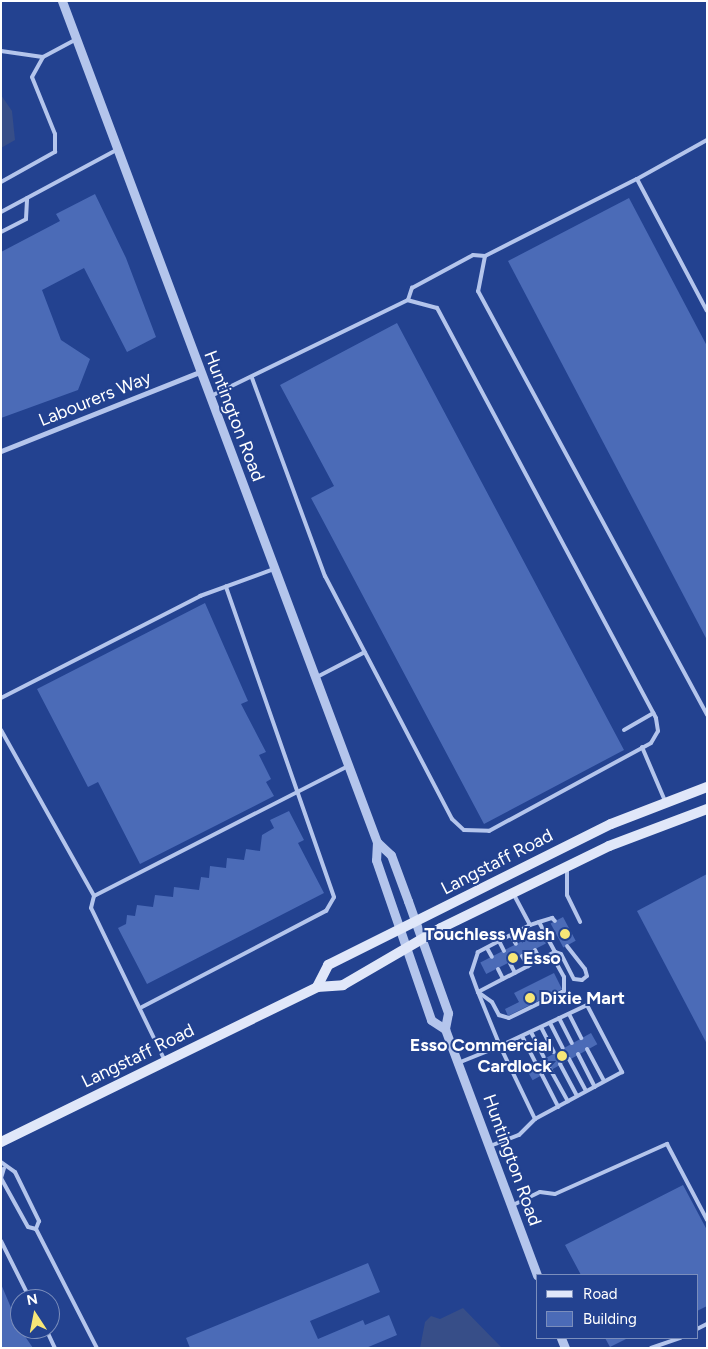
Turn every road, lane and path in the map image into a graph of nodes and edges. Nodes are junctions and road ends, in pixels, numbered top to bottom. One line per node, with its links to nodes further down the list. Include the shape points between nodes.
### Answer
1 (62, 1): 2 (street, Huntington Road)
2 (76, 40): 4 (lane); 6 (street, Huntington Road)
3 (1, 51): 4 (lane)
4 (42, 57): 8 (lane, via 32,77 56,134 55,152)
5 (707, 140): 7 (lane)
6 (116, 150): 9 (lane); 15 (street, Huntington Road)
7 (637, 179): 12 (lane); 14 (lane)
8 (1, 182)
9 (27, 198): 10 (lane); 11 (lane, via 26,219)
10 (1, 212)
11 (1, 232)
12 (484, 256): 13 (lane, via 473,255 412,288); 25 (lane, via 478,291)
13 (408, 300): 16 (lane); 24 (lane, via 437,308)
14 (707, 311)
15 (200, 372): 17 (street, Huntington Road); 18 (street, Labourers Way)
16 (252, 378): 17 (lane); 21 (lane, via 325,576)
17 (209, 397): 19 (street, Huntington Road)
18 (1, 452)
19 (274, 569): 20 (lane); 22 (street, Huntington Road)
20 (226, 586): 23 (lane); 31 (lane)
21 (365, 652): 22 (lane); 28 (lane, via 452,819 464,830 488,831)
22 (315, 678): 29 (street, Huntington Road)
23 (1, 698)
24 (654, 713): 27 (lane); 28 (lane, via 658,731)
25 (707, 715)
26 (1, 730): 37 (lane)
27 (624, 730)
28 (642, 747): 32 (lane)
29 (349, 766): 31 (lane); 34 (street, Huntington Road)
30 (707, 787): 32 (main road, Langstaff Road)
31 (298, 792): 37 (lane); 66 (lane, via 334,897 326,912)
32 (665, 801): 38 (main road, Langstaff Road, via 537,858)
33 (707, 809): 35 (main road, Langstaff Road)
34 (377, 842): 38 (street, Huntington Road, via 391,855); 43 (street, Huntington Road, via 376,860)
35 (567, 866): 36 (main road, Langstaff Road); 41 (lane, via 567,895)
36 (513, 893): 42 (lane); 47 (main road, Langstaff Road)
37 (94, 896): 66 (lane, via 91,908)
38 (415, 921): 43 (main road, Langstaff Road); 47 (street, Huntington Road)
39 (555, 921): 40 (lane, via 552,918)
40 (539, 922): 42 (lane); 55 (lane)
41 (580, 922)
42 (530, 925): 44 (lane)
43 (399, 929): 51 (street, Huntington Road); 64 (main road, Langstaff Road, via 328,965)
44 (524, 929): 45 (lane); 46 (lane)
45 (511, 935): 48 (lane); 49 (lane)
46 (528, 938)
47 (420, 939): 51 (main road, Langstaff Road); 71 (street, Huntington Road, via 448,1014)
48 (499, 941): 52 (lane); 54 (lane)
49 (516, 944)
50 (567, 946): 55 (lane, via 585,969 587,976 582,980 574,980)
51 (404, 947): 64 (main road, Langstaff Road, via 343,985); 71 (street, Huntington Road, via 431,1020)
52 (487, 948): 57 (lane); 65 (lane, via 478,952 471,973)
53 (535, 950): 58 (lane)
54 (504, 951)
55 (553, 953): 58 (lane); 65 (lane, via 564,978 564,991 504,1018)
56 (522, 956): 60 (lane)
57 (492, 957)
58 (540, 960): 60 (lane)
59 (510, 963): 62 (lane)
60 (528, 966): 62 (lane)
61 (498, 970): 63 (lane)
62 (515, 973): 63 (lane)
63 (503, 979): 65 (lane)
64 (317, 987): 83 (main road, Langstaff Road)
65 (478, 992): 76 (lane)
66 (142, 1007): 83 (lane)
67 (568, 1014): 68 (lane); 74 (lane); 89 (lane, via 587,1005 622,1072)
68 (559, 1018): 69 (lane); 75 (lane)
69 (550, 1023): 70 (lane); 77 (lane)
70 (541, 1027): 72 (lane); 79 (lane)
71 (445, 1029): 85 (street, Huntington Road)
72 (531, 1032): 73 (lane); 81 (lane)
73 (522, 1036): 76 (lane); 84 (lane)
74 (581, 1038)
75 (572, 1043)
76 (500, 1046): 85 (lane); 95 (lane)
77 (563, 1048)
78 (587, 1049): 89 (lane)
79 (554, 1052)
80 (578, 1054): 90 (lane)
81 (544, 1057)
82 (569, 1059): 91 (lane)
83 (165, 1061): 96 (main road, Langstaff Road)
84 (535, 1062)
85 (458, 1063): 97 (street, Huntington Road)
86 (560, 1064): 92 (lane)
87 (550, 1069): 93 (lane)
88 (541, 1074): 94 (lane)
89 (604, 1082): 90 (lane)
90 (595, 1087): 91 (lane)
91 (586, 1092): 92 (lane)
92 (577, 1096): 93 (lane)
93 (568, 1101): 94 (lane)
94 (558, 1107): 95 (lane)
95 (535, 1119): 97 (lane, via 519,1135)
96 (1, 1142)
97 (489, 1146): 100 (street, Huntington Road)
98 (1, 1162): 99 (lane)
99 (4, 1168): 102 (lane, via 1,1178 28,1226); 102 (lane, via 14,1172 39,1220)
100 (511, 1206): 101 (lane, via 540,1192 555,1194 667,1144); 104 (street, Huntington Road)
101 (707, 1220)
102 (36, 1229): 107 (lane)
103 (1, 1241): 105 (lane)
104 (537, 1274)
105 (25, 1289)
106 (677, 1339): 108 (lane)
107 (97, 1348)
108 (651, 1348)

